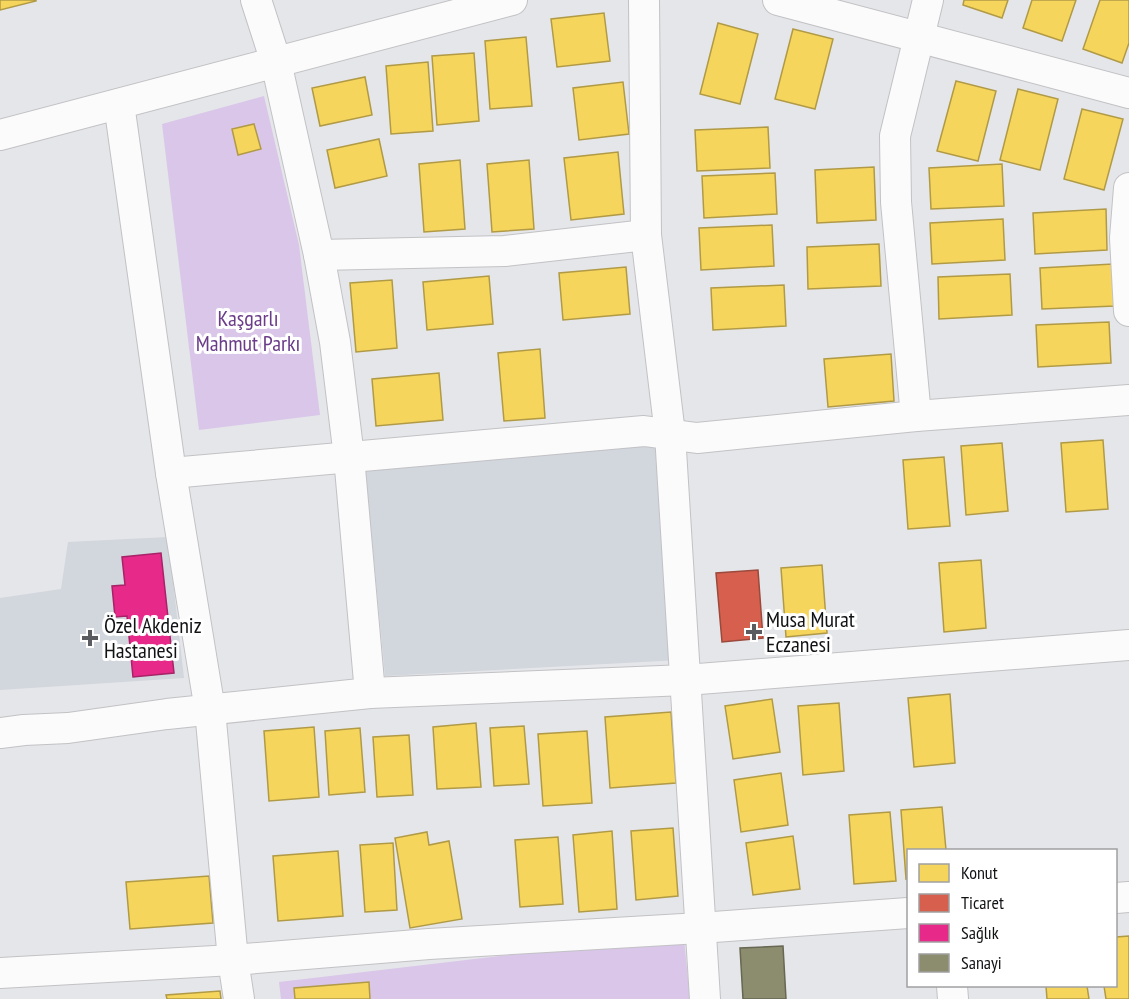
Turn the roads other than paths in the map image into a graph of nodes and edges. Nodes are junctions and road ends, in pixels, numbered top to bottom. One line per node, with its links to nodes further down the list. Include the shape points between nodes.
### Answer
1 (256, 0): 7 (street)
2 (512, 0): 7 (street)
3 (644, 0): 12 (street)
4 (778, 0): 6 (street)
5 (928, 0): 6 (street)
6 (919, 36): 8 (street); 16 (street, via 895,136 896,202)
7 (276, 62): 9 (street); 13 (street)
8 (1129, 93)
9 (119, 104): 10 (street); 19 (street)
10 (0, 135)
11 (1129, 188): 14 (street, via 1125,238)
12 (646, 236): 13 (street, via 504,251); 17 (street)
13 (319, 255): 18 (street, via 335,342)
14 (1129, 311)
15 (1129, 400): 16 (street)
16 (916, 416): 17 (street, via 697,438)
17 (670, 434): 18 (street, via 644,431); 21 (street)
18 (349, 457): 19 (street); 22 (street)
19 (171, 473): 23 (street)
20 (1129, 645): 21 (street)
21 (686, 680): 22 (street); 26 (street)
22 (370, 693): 23 (street)
23 (210, 710): 24 (street); 27 (street)
24 (0, 733)
25 (907, 913): 26 (street)
26 (700, 928): 27 (street); 30 (street)
27 (233, 960): 28 (street); 29 (street)
28 (0, 972)
29 (239, 999)
30 (705, 999)

